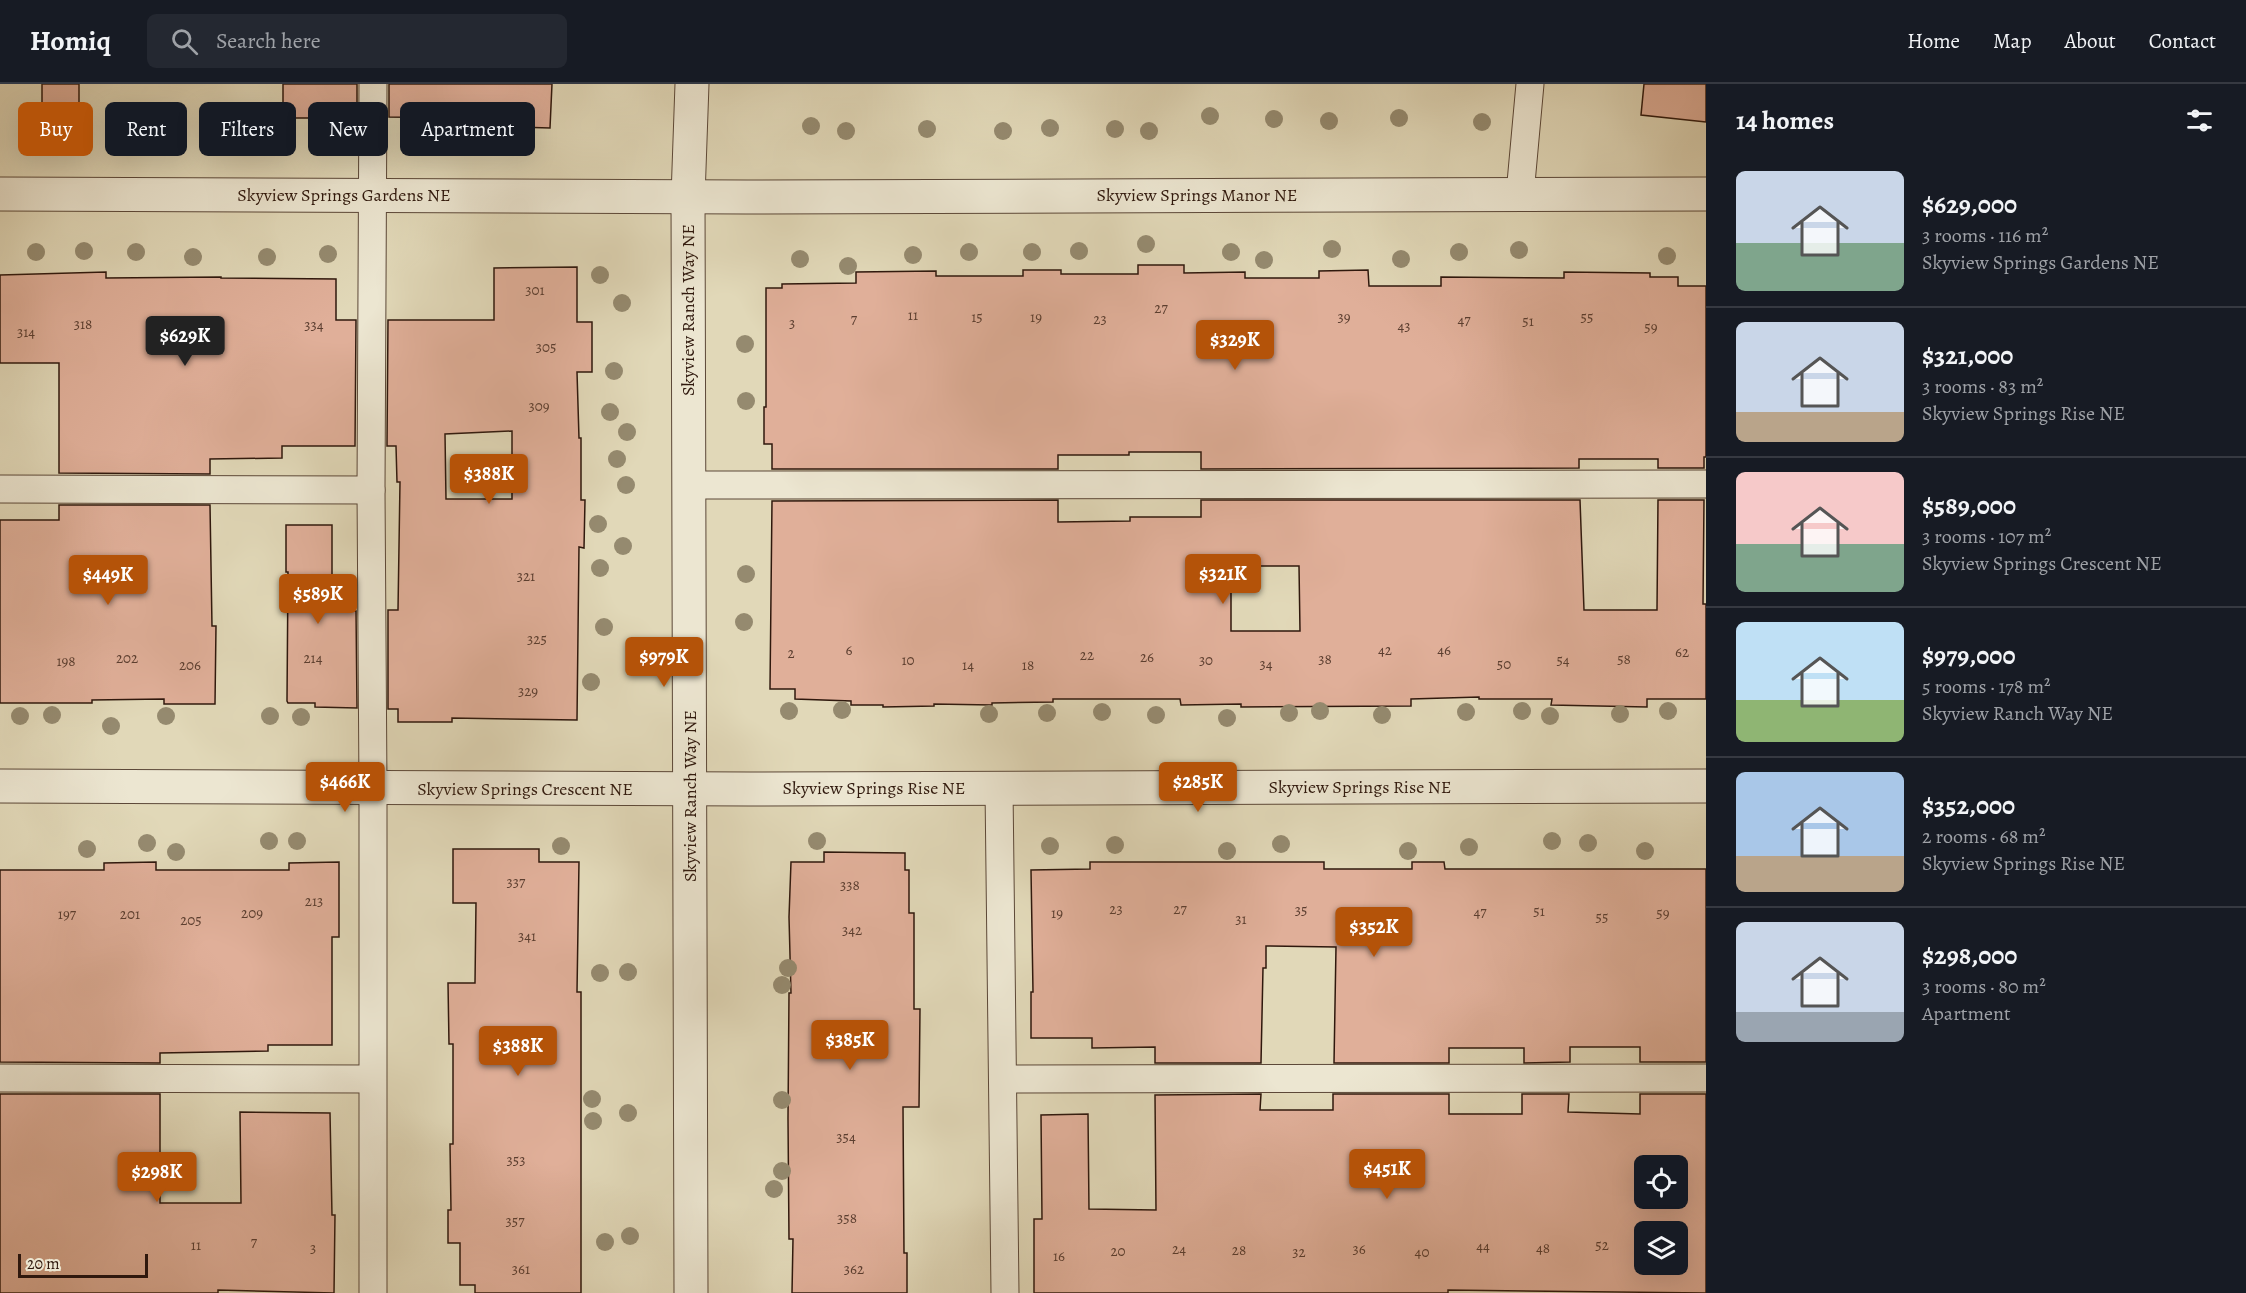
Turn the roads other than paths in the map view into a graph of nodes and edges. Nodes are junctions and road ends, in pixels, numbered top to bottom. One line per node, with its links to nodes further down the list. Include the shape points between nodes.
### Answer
1 (373, 84): 5 (lane)
2 (692, 84): 8 (street, Skyview Ranch Way NE)
3 (1530, 84): 6 (lane)
4 (0, 194): 5 (street, Skyview Springs Gardens NE)
5 (372, 194): 8 (street, Skyview Springs Gardens NE); 12 (lane)
6 (1520, 194): 7 (street, Skyview Springs Manor NE); 8 (street, Skyview Springs Manor NE)
7 (1706, 194)
8 (688, 197): 10 (street, Skyview Ranch Way NE)
9 (1706, 484): 10 (lane)
10 (688, 485): 17 (street, Skyview Ranch Way NE)
11 (0, 489): 12 (lane)
12 (371, 490): 15 (lane)
13 (0, 786): 15 (street, Skyview Springs Crescent NE)
14 (1706, 786): 16 (street, Skyview Springs Rise NE)
15 (373, 788): 17 (street, Skyview Springs Crescent NE); 20 (lane)
16 (999, 788): 17 (street, Skyview Springs Rise NE); 21 (lane)
17 (690, 789): 23 (street, Skyview Ranch Way NE)
18 (0, 1078): 20 (lane)
19 (1706, 1078): 21 (lane)
20 (372, 1079): 22 (lane)
21 (1004, 1079): 24 (lane)
22 (373, 1293)
23 (691, 1293)
24 (1005, 1293)

